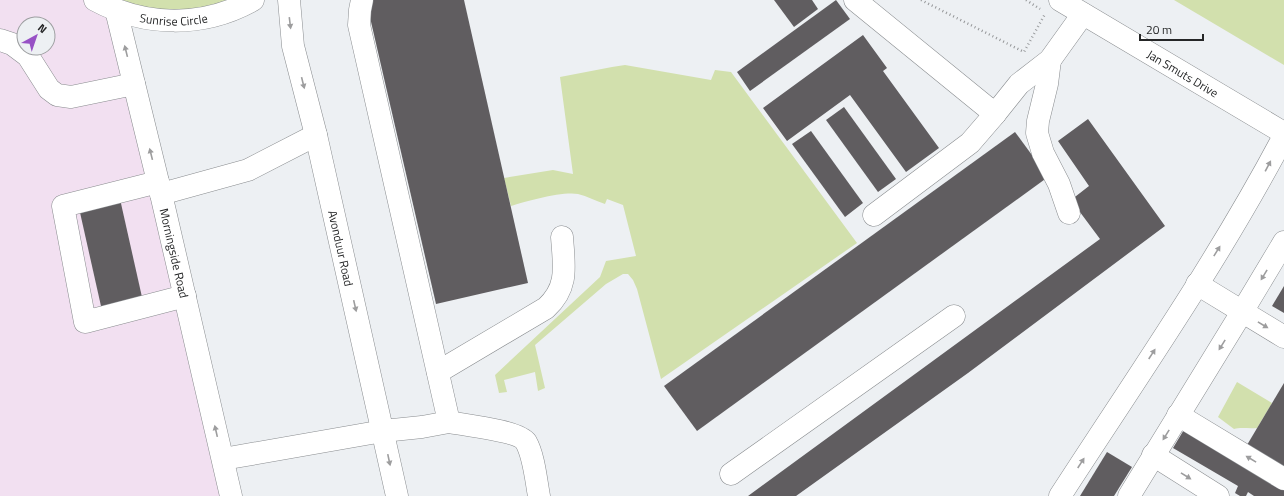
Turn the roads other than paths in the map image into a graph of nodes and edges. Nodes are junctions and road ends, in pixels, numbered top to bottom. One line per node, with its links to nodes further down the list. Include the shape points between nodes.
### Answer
1 (95, 0): 7 (street, Sunrise Circle)
2 (253, 0): 7 (street, Sunrise Circle, via 224,14 186,21 150,20)
3 (289, 0): 13 (street, Avonduur Road, one-way to 13, via 293,46)
4 (362, 0): 25 (street, via 359,24)
5 (855, 0): 12 (street)
6 (1053, 6): 8 (street, Jan Smuts Drive)
7 (116, 10): 11 (street, Morningside Road, one-way to 7)
8 (1083, 14): 10 (street); 14 (street, Jan Smuts Drive)
9 (0, 40): 11 (street, via 12,44 28,56 49,89 57,95 71,97)
10 (1050, 60): 12 (street, via 1018,84); 16 (street, via 1037,133)
11 (134, 84): 15 (street, Morningside Road, one-way to 11)
12 (995, 114): 17 (street, via 970,143)
13 (316, 135): 15 (street, via 248,170); 28 (street, Avonduur Road, one-way to 28)
14 (1284, 135): 20 (street, one-way to 14, via 1251,196)
15 (159, 188): 21 (street, Morningside Road); 21 (street, via 63,206 85,322)
16 (1069, 213)
17 (874, 215)
18 (562, 237): 25 (street, via 563,282 552,303)
19 (1284, 242): 22 (street, one-way to 22)
20 (1197, 284): 22 (street); 36 (street, one-way to 20)
21 (184, 296): 30 (street, Morningside Road, one-way to 21)
22 (1242, 312): 24 (street, one-way to 24); 26 (street, one-way to 26)
23 (954, 316): 31 (street)
24 (1284, 337)
25 (438, 372): 27 (street)
26 (1178, 415): 29 (street, one-way to 29); 32 (street, one-way to 26)
27 (449, 422): 28 (street); 35 (street, via 512,434 525,441)
28 (383, 431): 30 (street); 34 (street, Avonduur Road, one-way to 34)
29 (1153, 455): 37 (street); 38 (street, one-way to 38)
30 (223, 459): 33 (street, Morningside Road)
31 (731, 474)
32 (1284, 479)
33 (231, 496)
34 (397, 496)
35 (539, 496)
36 (1060, 496)
37 (1129, 496)
38 (1218, 496)

